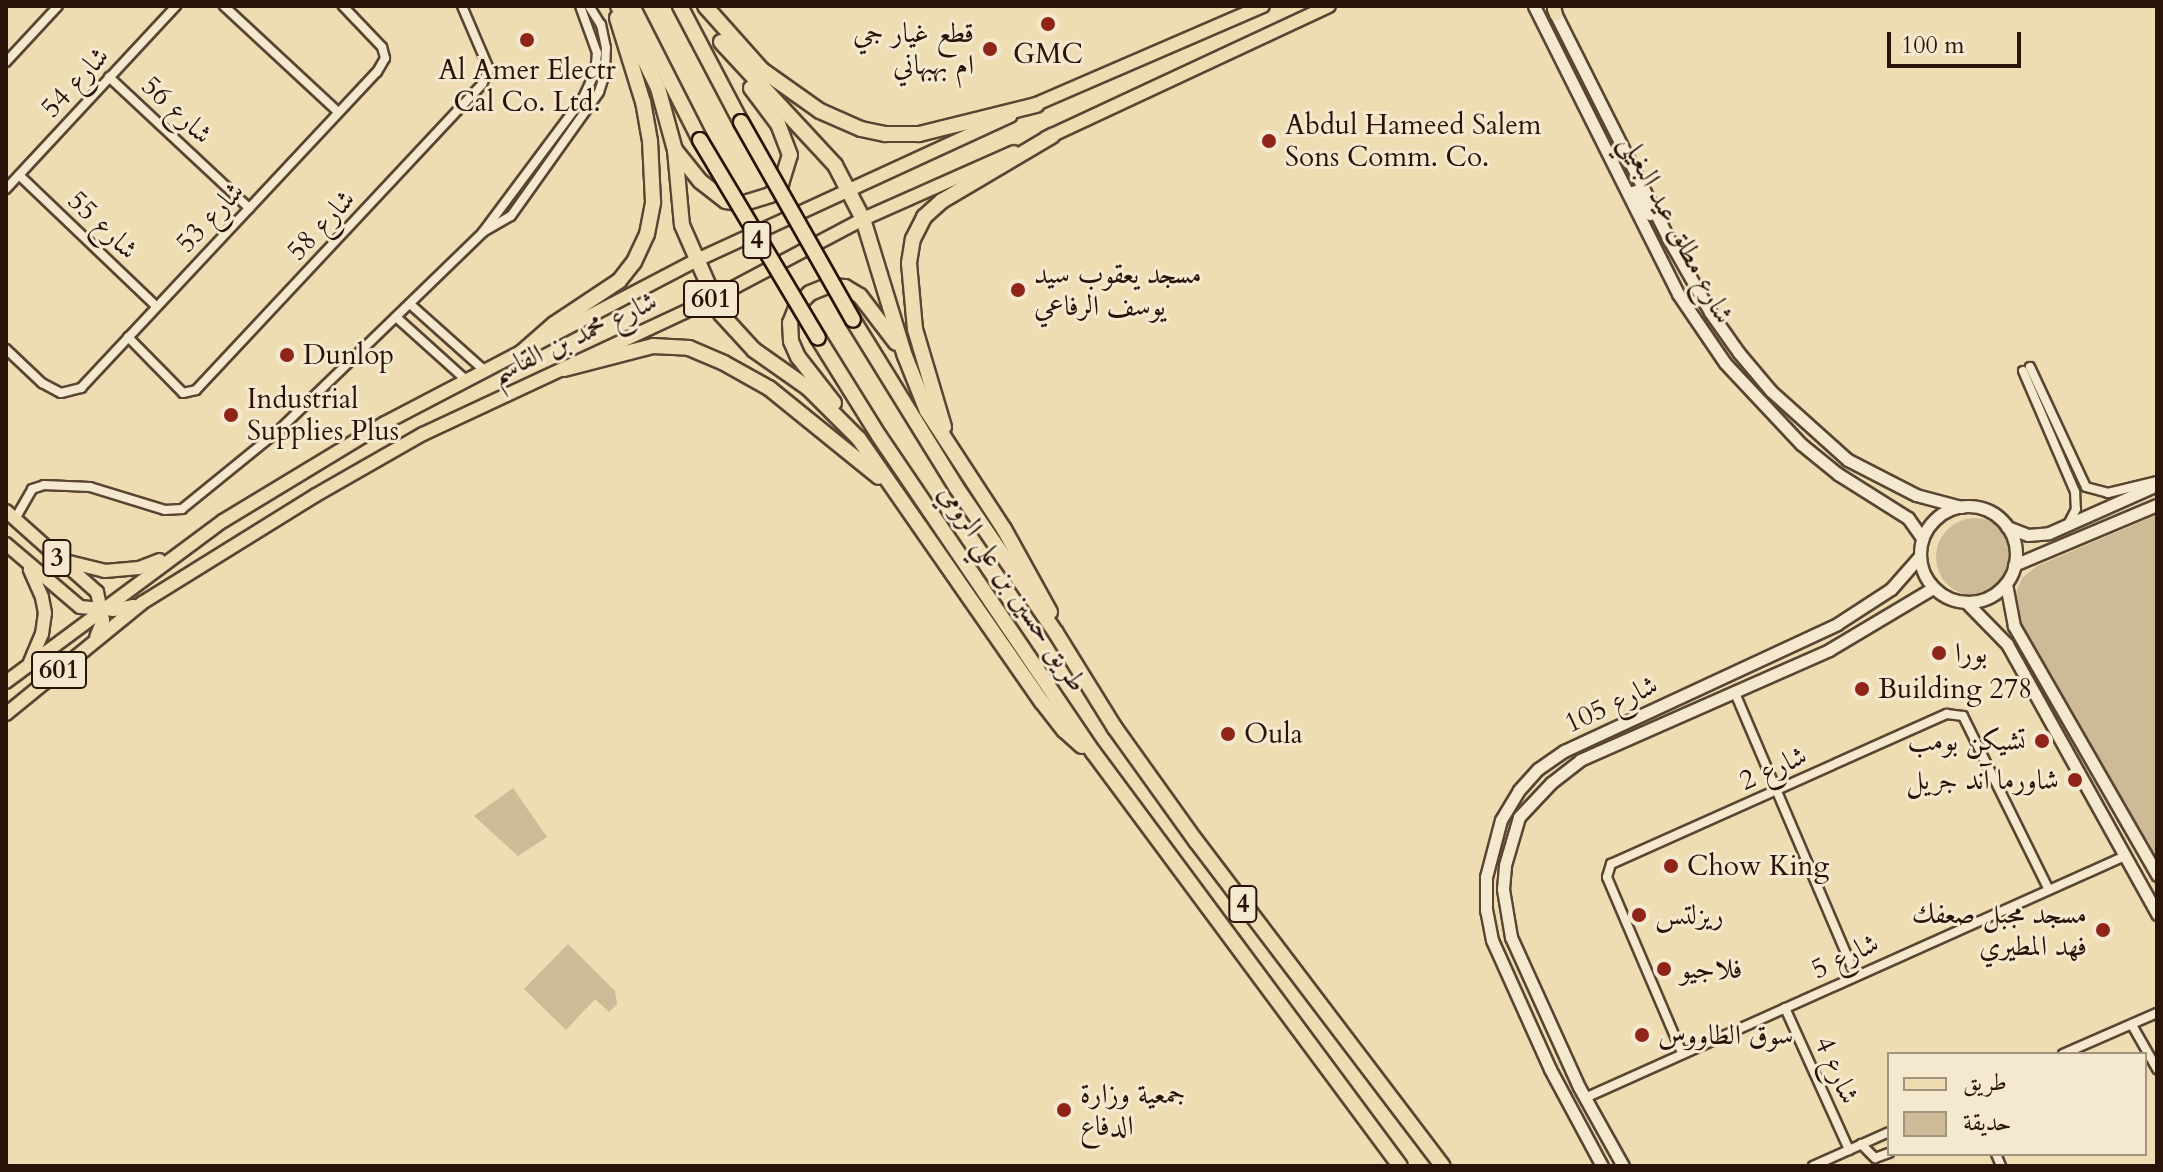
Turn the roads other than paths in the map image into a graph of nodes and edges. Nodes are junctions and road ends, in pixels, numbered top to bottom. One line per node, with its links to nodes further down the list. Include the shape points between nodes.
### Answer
1 (58, 6): 20 (street)
2 (176, 6): 21 (street, شارع 54)
3 (224, 6): 23 (street)
4 (343, 6): 23 (street, شارع 53, via 375,36 385,58)
5 (462, 6): 39 (street, شارع 58, via 489,69 482,84 196,390 183,393)
6 (580, 6): 32 (street, via 597,53 589,90)
7 (589, 6): 32 (street, via 606,48 599,92 511,216)
8 (616, 6): 25 (highway, via 658,88); 41 (highway, via 649,131 654,181 650,223 640,253 619,281 542,332)
9 (632, 6): 75 (highway, طريق حسين بن علي الرومي / 4, bridge, via 700,140 818,338)
10 (680, 6): 67 (highway, طريق حسين بن علي الرومي / 4, bridge, via 853,320 956,487)
11 (697, 6): 19 (highway)
12 (705, 6): 22 (highway, via 762,70 820,111 861,129 919,134)
13 (1263, 6): 22 (main road, شارع محمد بن القاسم / 601)
14 (1329, 6): 18 (main road, شارع محمد بن القاسم / 601)
15 (1340, 6): 18 (main road)
16 (1534, 6): 29 (street, شارع مطلق عيد البغيلي)
17 (1554, 9): 34 (street, شارع مطلق عيد البغيلي)
18 (1284, 27): 24 (main road, شارع محمد بن القاسم / 601)
19 (721, 42): 25 (highway, via 778,124 790,155 788,170 770,195 741,204 712,192); 27 (highway, via 818,142)
20 (6, 62)
21 (109, 77): 26 (street, شارع 54); 30 (street, شارع 56)
22 (1036, 105): 27 (main road, شارع محمد بن القاسم / 601)
23 (338, 112): 30 (street, شارع 53)
24 (1052, 136): 31 (main road, شارع محمد بن القاسم / 601); 47 (highway, via 936,206 920,224 911,246 910,285 920,351)
25 (675, 150): 33 (highway, via 682,225)
26 (19, 175): 28 (street, شارع 54); 37 (street, شارع 55)
27 (848, 188): 31 (highway); 33 (main road, شارع محمد بن القاسم / 601)
28 (6, 189)
29 (1628, 193): 34 (street, via 1640,195 1670,255); 55 (street, شارع مطلق عيد البغيلي, via 1678,294 1742,384 1801,444 1908,518)
30 (249, 208): 37 (street, شارع 53)
31 (863, 219): 35 (main road, شارع محمد بن القاسم / 601); 42 (highway)
32 (483, 232): 36 (street)
33 (697, 260): 35 (highway); 41 (main road, شارع محمد بن القاسم / 601)
34 (1683, 264): 51 (street, شارع مطلق عيد البغيلي, via 1739,353 1813,431 1848,460 1883,479)
35 (712, 299): 43 (main road, شارع محمد بن القاسم / 601); 46 (highway, via 736,333 808,388)
36 (410, 304): 38 (street); 44 (street)
37 (156, 306): 39 (street, شارع 53)
38 (396, 317): 45 (street); 52 (street, via 278,431 189,506 165,510 113,491 44,485 32,489)
39 (128, 337): 40 (street, شارع 53, via 81,388 61,393 42,383)
40 (6, 349)
41 (521, 353): 44 (main road, شارع محمد بن القاسم / 601)
42 (905, 356): 46 (highway, via 876,314 845,287 827,286 797,306 790,323 798,357); 47 (highway, via 927,411)
43 (564, 369): 49 (highway, via 653,346 701,352 780,396); 65 (main road, شارع محمد بن القاسم / 601, via 423,434)
44 (485, 371): 45 (main road, شارع محمد بن القاسم / 601)
45 (466, 380): 57 (main road, شارع محمد بن القاسم / 601, via 372,431)
46 (859, 439): 49 (highway)
47 (957, 462): 67 (highway, via 1029,570)
48 (2157, 483): 54 (street); 54 (street, via 2108,493 2086,487 2026,369 2075,492 2076,509)
49 (898, 496): 75 (highway, via 1042,702 1064,730)
50 (2157, 505): 61 (street)
51 (1961, 507): 53 (street, via 1987,510); 55 (street, via 1937,517)
52 (10, 515): 59 (main road, 3)
53 (2007, 527): 54 (street, via 2038,535); 61 (street, via 2016,552)
54 (2066, 527)
55 (1922, 538): 58 (street)
56 (6, 544): 60 (main road, 3)
57 (174, 555): 59 (main road, via 121,571); 66 (main road, شارع محمد بن القاسم / 601)
58 (1920, 556): 63 (street); 73 (street, شارع 105, via 1891,589 1837,624)
59 (59, 559): 66 (main road, 3, via 97,592)
60 (27, 564): 66 (main road, 3, via 71,601 89,609); 69 (main road, via 45,613)
61 (2014, 565): 62 (street)
62 (2006, 584): 64 (street, via 1981,601); 78 (street, via 2014,626)
63 (1933, 588): 64 (street); 71 (street, شارع 105, via 1829,650)
64 (1966, 602): 77 (street, via 2007,644)
65 (142, 603): 66 (main road); 68 (main road, شارع محمد بن القاسم / 601)
66 (103, 607): 68 (main road); 69 (main road, شارع محمد بن القاسم / 601)
67 (1056, 633): 96 (highway, طريق حسين بن علي الرومي / 4, via 1115,728 1196,841)
68 (93, 642): 72 (main road, شارع محمد بن القاسم / 601)
69 (30, 663): 70 (main road, شارع محمد بن القاسم / 601)
70 (6, 682)
71 (1735, 693): 74 (street, شارع 105); 76 (street)
72 (6, 714)
73 (1601, 733): 74 (street); 83 (street, شارع 105, via 1564,751 1528,780 1501,820 1486,892 1492,940)
74 (1607, 747): 82 (street, شارع 105, via 1551,783 1519,817 1512,840 1505,865 1505,910)
75 (1093, 752): 95 (highway, طريق حسين بن علي الرومي / 4)
76 (1778, 790): 79 (street, شارع 2, via 1958,712); 81 (street); 88 (street, شارع 2, via 1607,869)
77 (2125, 856): 79 (street, شارع 5); 80 (street)
78 (2157, 875)
79 (2049, 890): 81 (street, شارع 5)
80 (2157, 914)
81 (1855, 974): 84 (street, شارع 5)
82 (1535, 993): 83 (street, via 1525,993); 90 (street, شارع 105)
83 (1519, 1002): 97 (street, شارع 105)
84 (1785, 1008): 88 (street, شارع 5); 93 (street, شارع 4)
85 (2157, 1013): 86 (street)
86 (2132, 1025): 87 (street); 89 (street)
87 (2068, 1052)
88 (1682, 1053): 90 (street, شارع 5)
89 (2157, 1069)
90 (1585, 1098): 98 (street, شارع 105)
91 (1887, 1133): 92 (street)
92 (1861, 1144): 93 (street); 94 (street, via 1875,1158)
93 (1849, 1150): 99 (street)
94 (1887, 1154)
95 (1400, 1166)
96 (1443, 1166)
97 (1602, 1166)
98 (1623, 1166)
99 (1813, 1166)

